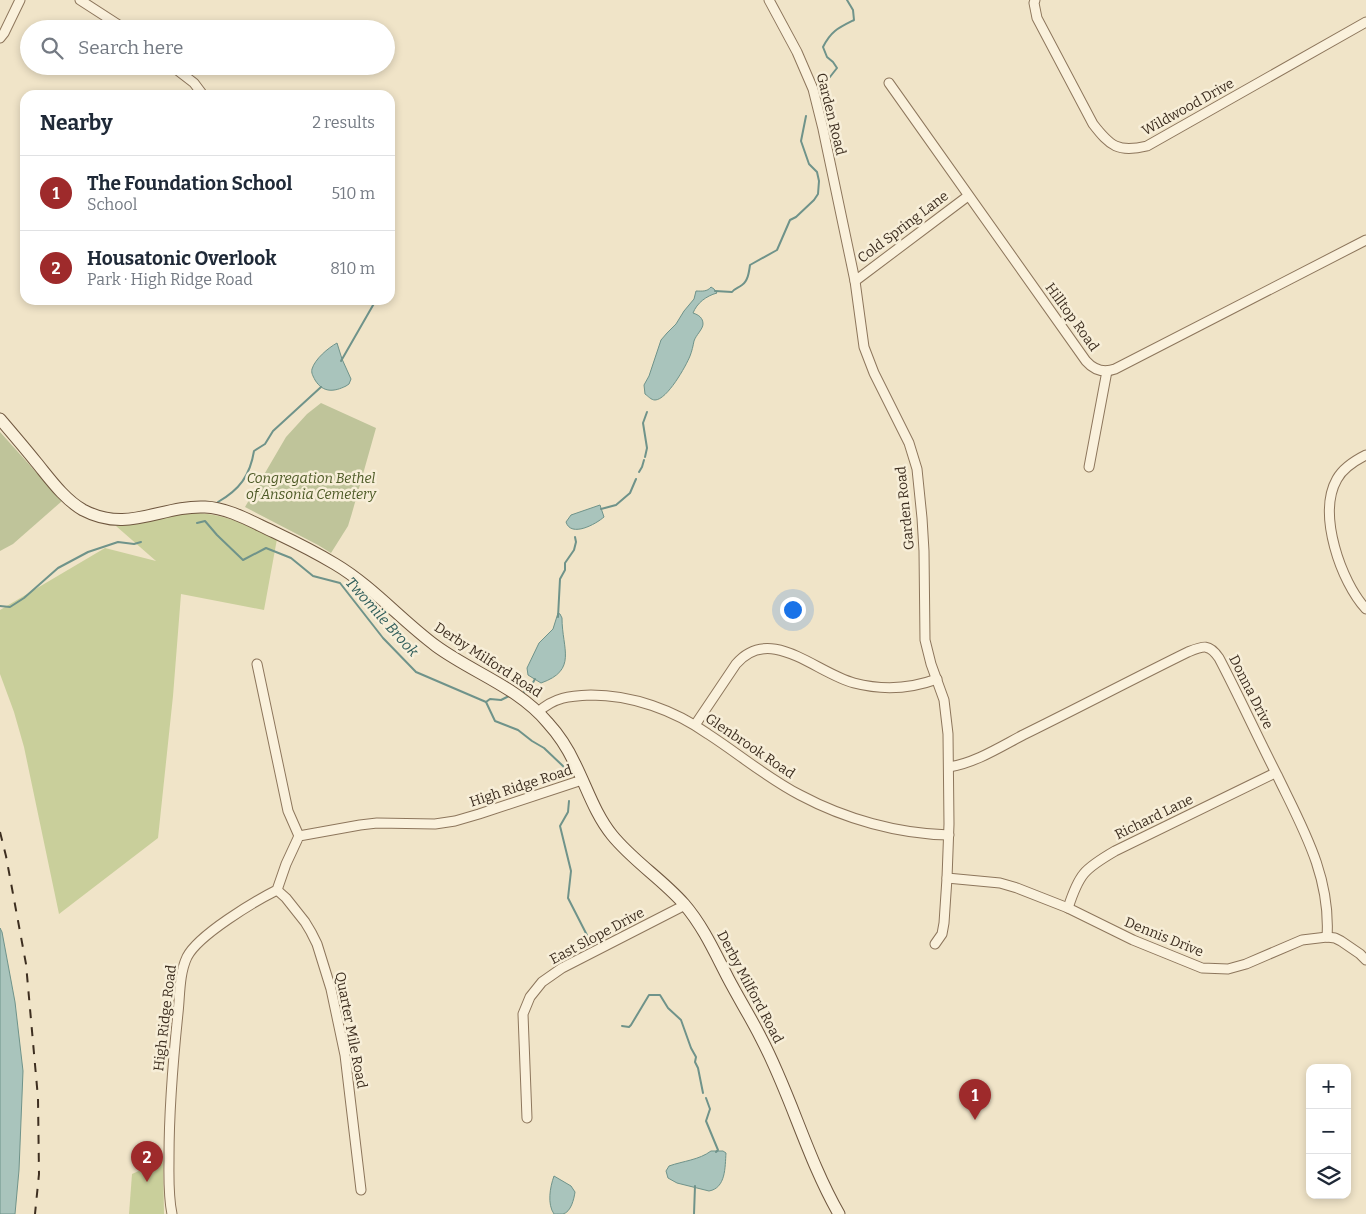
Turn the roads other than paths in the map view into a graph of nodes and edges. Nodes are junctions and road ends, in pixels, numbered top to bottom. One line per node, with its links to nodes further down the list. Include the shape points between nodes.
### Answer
1 (20, 0): 7 (street)
2 (80, 0): 5 (street)
3 (769, 0): 13 (street, Garden Road, via 813,89)
4 (1035, 0): 6 (street, Wildwood Drive, via 1037,18 1093,124 1116,148 1147,146)
5 (111, 20)
6 (1366, 22)
7 (0, 38)
8 (184, 75): 10 (street)
9 (889, 83): 11 (street, Hilltop Road)
10 (199, 90)
11 (968, 196): 13 (street, Cold Spring Lane); 14 (street, Hilltop Road, via 1086,361)
12 (1366, 240): 14 (street)
13 (854, 281): 20 (street, Garden Road, via 867,357 914,457 922,518 925,640)
14 (1107, 371): 17 (street)
15 (0, 419): 21 (main road, Derby Milford Road, via 62,493 80,508 116,520 198,507 240,516 347,571 434,644 513,691)
16 (1366, 455): 18 (street, via 1347,467 1338,478 1329,514 1340,566 1352,592)
17 (1089, 467)
18 (1366, 609)
19 (257, 664): 27 (street, via 288,812)
20 (936, 679): 22 (street, via 900,688 872,686 833,675 780,650 758,649 736,664); 23 (street, Garden Road, via 944,700)
21 (538, 712): 22 (street, Glenbrook Road, via 563,697 614,697 655,706); 25 (main road, Derby Milford Road, via 568,750)
22 (695, 725): 26 (street, Glenbrook Road, via 769,777 822,806 878,825 915,833)
23 (949, 767): 24 (street, Donna Drive, via 986,753 1205,646 1220,658); 26 (street, Garden Road)
24 (1276, 773): 31 (street, Richard Lane, via 1094,864 1080,878); 32 (street, Donna Drive, via 1305,830 1317,864 1326,899)
25 (582, 780): 27 (street, High Ridge Road, via 455,821 377,823); 30 (main road, Derby Milford Road, via 611,834)
26 (949, 835): 28 (street, Garden Road)
27 (299, 836): 29 (street)
28 (948, 878): 31 (street, Dennis Drive, via 1000,883); 33 (street, Garden Road, via 942,934)
29 (277, 890): 36 (street, Quarter Mile Road, via 311,932 331,988 345,1055); 37 (street, High Ridge Road, via 208,934 187,958 182,974 171,1088 169,1198)
30 (685, 905): 35 (street, East Slope Drive, via 562,968 542,982 530,997 523,1014); 38 (main road, Derby Milford Road, via 708,940 766,1048 817,1171)
31 (1068, 908): 32 (street, Dennis Drive, via 1133,940 1202,968 1228,969 1302,940)
32 (1327, 937): 34 (street, via 1341,941)
33 (935, 944)
34 (1366, 960)
35 (527, 1118)
36 (361, 1190)
37 (172, 1214)
38 (839, 1214)

